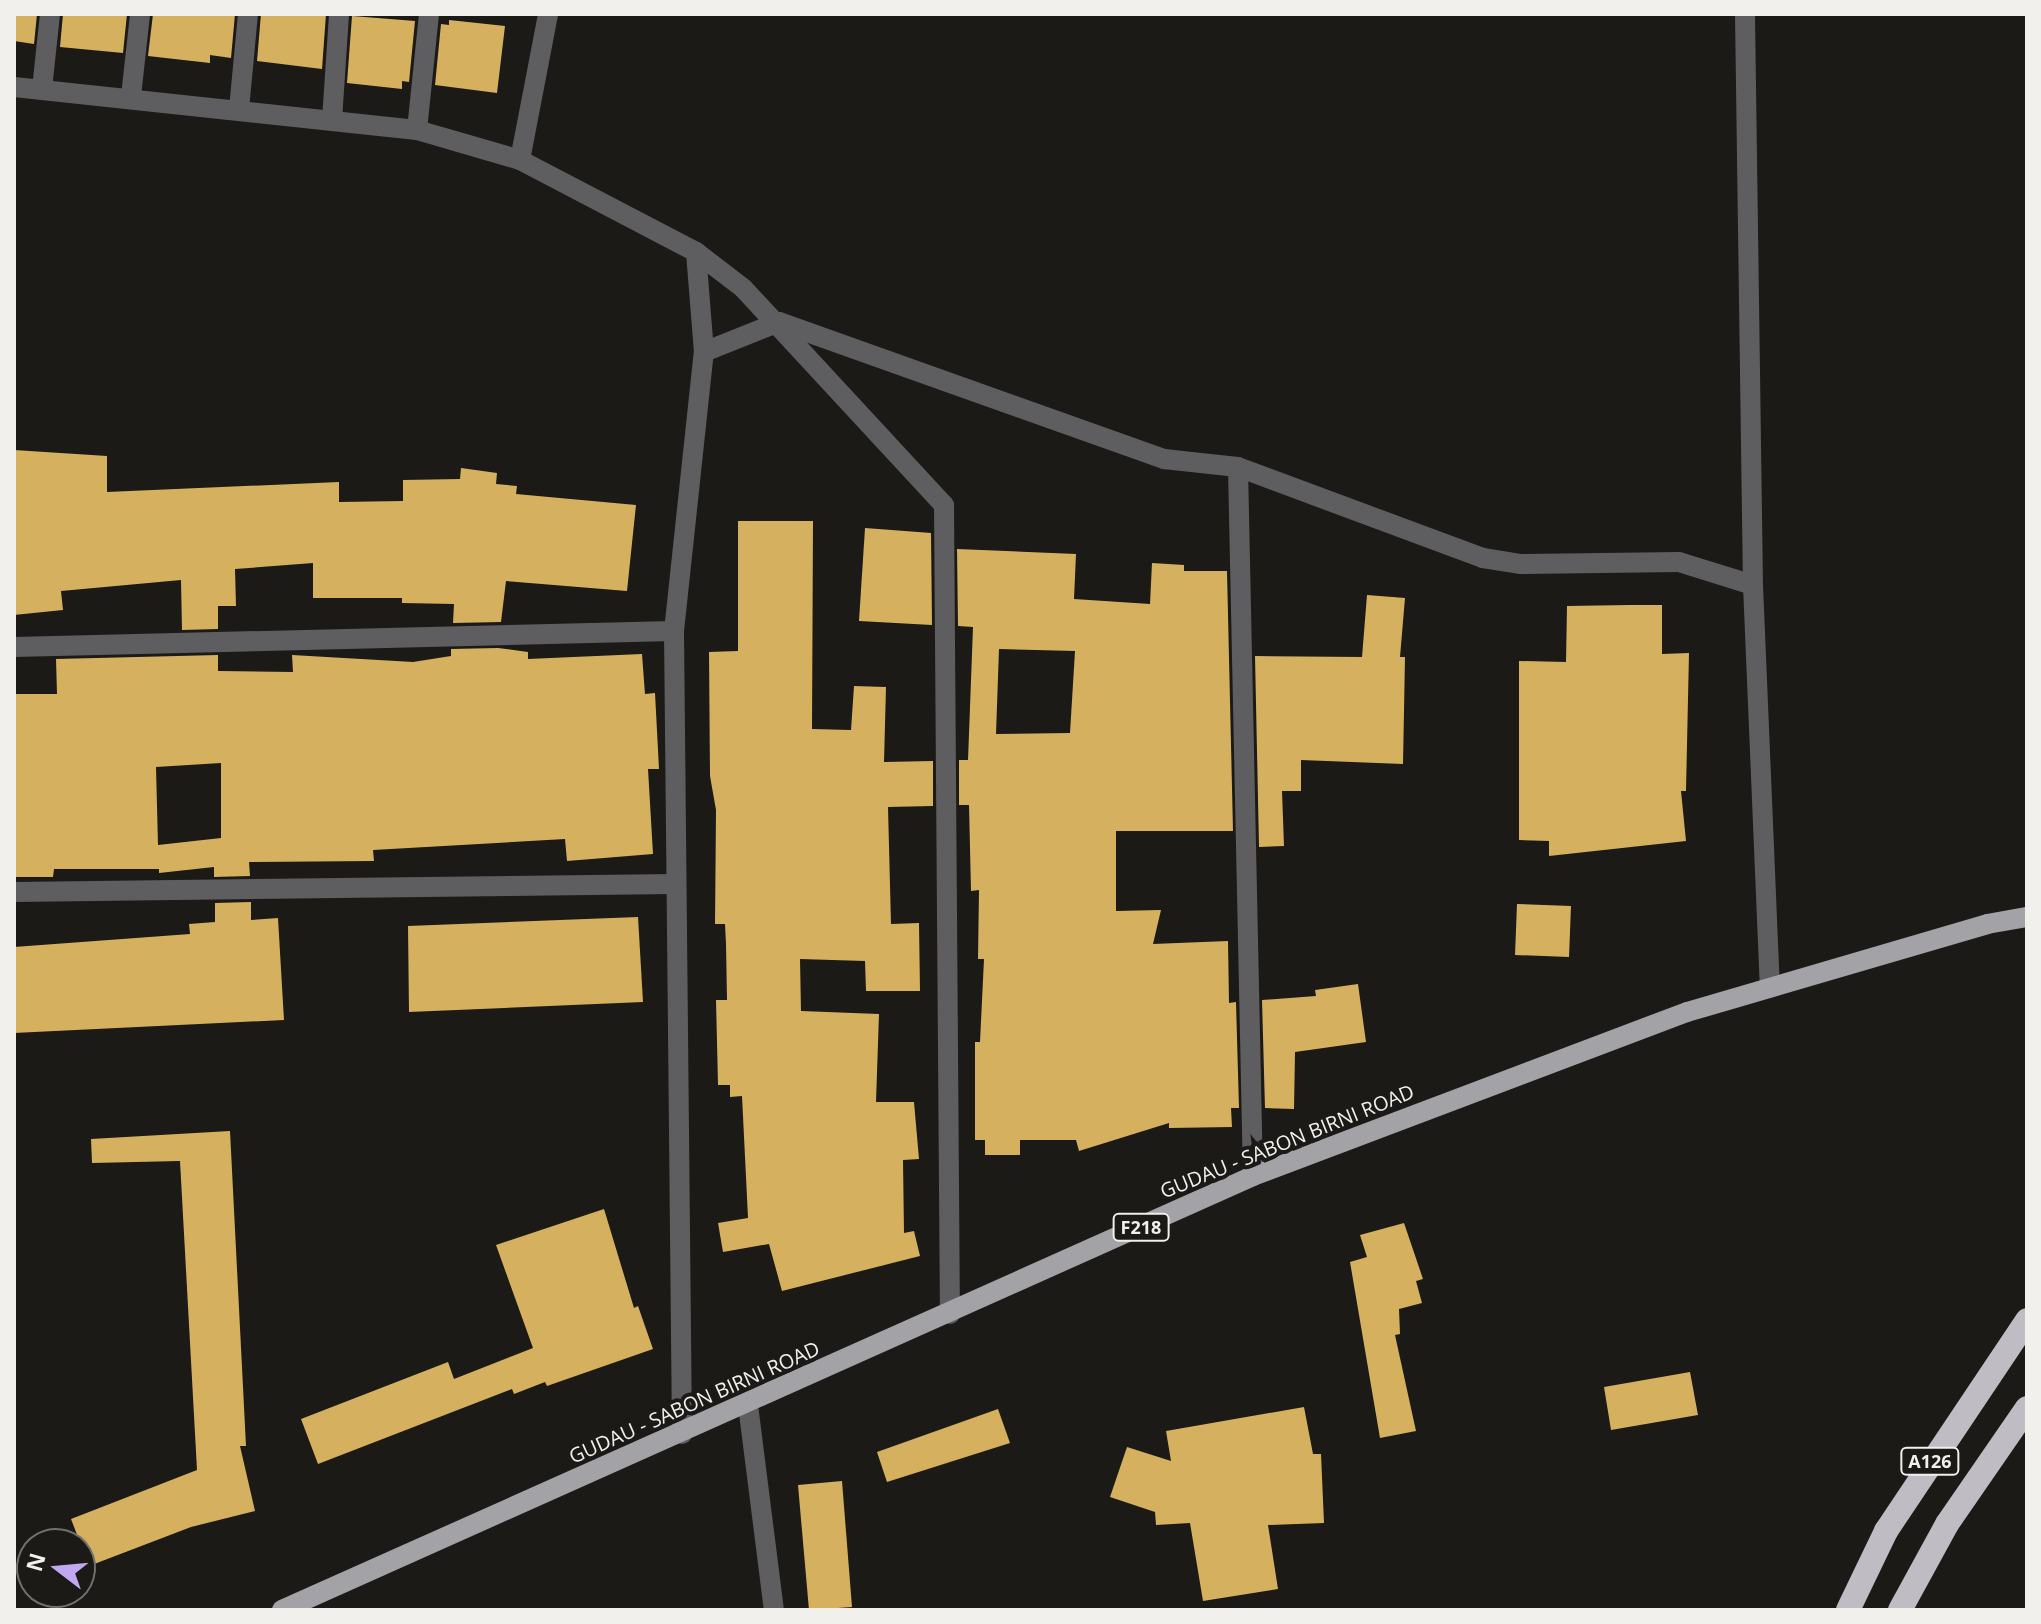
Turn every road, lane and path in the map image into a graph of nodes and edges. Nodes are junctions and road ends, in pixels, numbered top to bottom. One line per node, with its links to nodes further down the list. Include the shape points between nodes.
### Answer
1 (50, 14): 9 (street)
2 (140, 14): 10 (street)
3 (248, 14): 11 (street)
4 (339, 14): 12 (street)
5 (429, 14): 13 (street)
6 (548, 14): 14 (street)
7 (1745, 14): 19 (street)
8 (14, 87): 9 (street)
9 (42, 89): 10 (street)
10 (131, 96): 11 (street)
11 (239, 109): 12 (street)
12 (332, 120): 13 (street)
13 (417, 130): 14 (street)
14 (520, 160): 15 (street)
15 (696, 252): 16 (street); 17 (street)
16 (779, 322): 17 (street); 18 (street, via 1164,459); 27 (street, via 944,505)
17 (704, 352): 20 (street)
18 (1238, 467): 19 (street, via 1483,558 1520,564 1679,562); 26 (street)
19 (1753, 585): 25 (street)
20 (674, 631): 21 (street); 22 (street)
21 (14, 647)
22 (674, 884): 23 (street); 31 (street)
23 (14, 892)
24 (2027, 917): 25 (main road, GUDAU - SABON BIRNI ROAD / F218)
25 (1770, 988): 26 (main road, GUDAU - SABON BIRNI ROAD / F218, via 1687,1012)
26 (1253, 1176): 27 (main road, GUDAU - SABON BIRNI ROAD / F218)
27 (950, 1314): 29 (main road, GUDAU - SABON BIRNI ROAD / F218)
28 (2027, 1320): 34 (highway, A126, via 1886,1531)
29 (748, 1405): 31 (main road, GUDAU - SABON BIRNI ROAD / F218); 33 (street)
30 (2027, 1408): 35 (highway, A126, via 1947,1524)
31 (682, 1434): 32 (main road, GUDAU - SABON BIRNI ROAD / F218)
32 (282, 1610)
33 (774, 1610)
34 (1848, 1610)
35 (1900, 1610)

